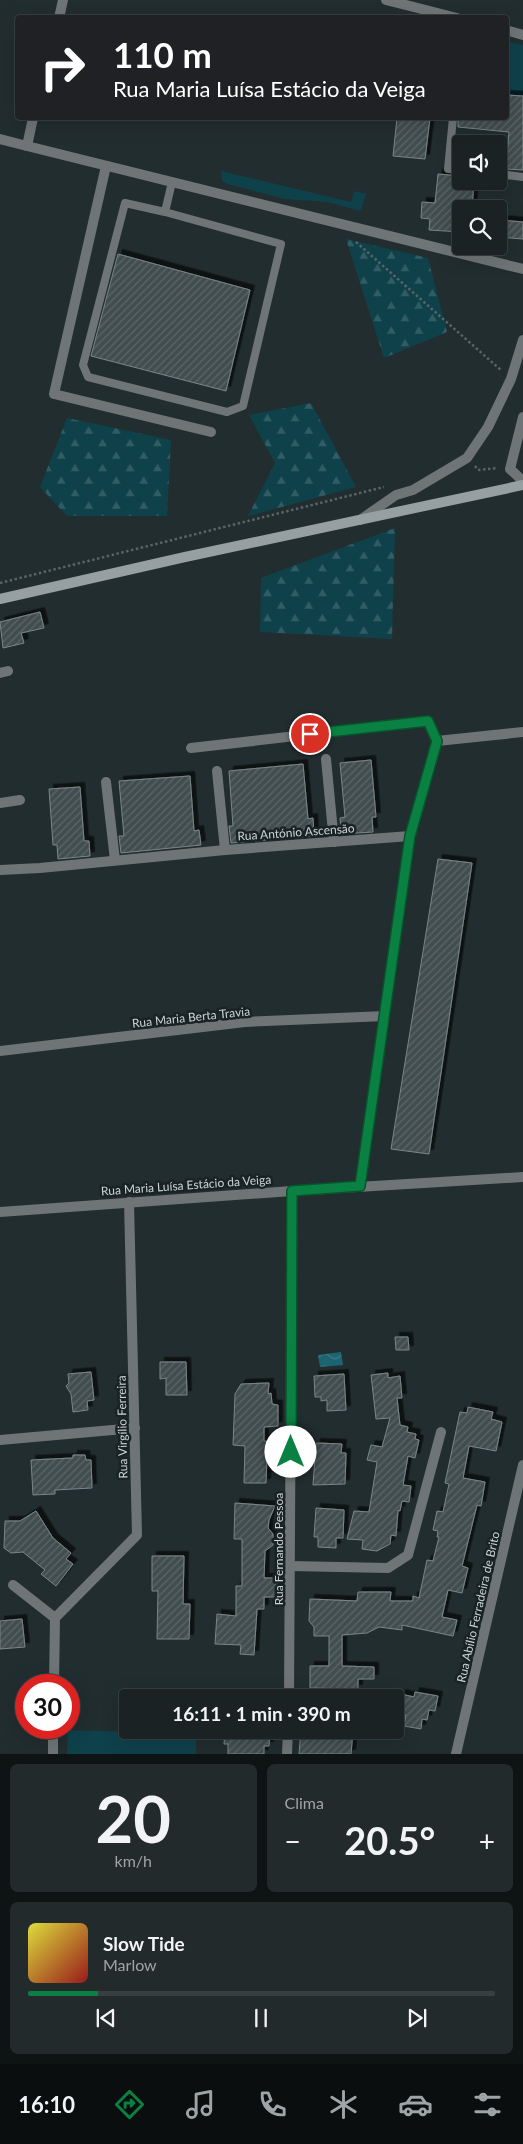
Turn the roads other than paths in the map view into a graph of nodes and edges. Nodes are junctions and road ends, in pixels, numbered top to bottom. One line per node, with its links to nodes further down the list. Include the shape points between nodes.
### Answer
1 (63, 0): 3 (street)
2 (386, 0): 4 (street)
3 (59, 15)
4 (441, 15)
5 (509, 31): 6 (street)
6 (523, 35)
7 (33, 120): 10 (street)
8 (453, 120): 12 (lane, via 448,168)
9 (0, 139): 10 (street)
10 (27, 146): 11 (street)
11 (106, 166): 15 (street); 20 (street, via 54,394)
12 (452, 169)
13 (507, 175): 14 (lane)
14 (523, 177)
15 (172, 182): 16 (lane); 17 (street)
16 (165, 212): 16 (lane, via 281,244 243,406 227,412 88,377 83,365 125,203)
17 (523, 269)
18 (523, 340): 22 (street, via 511,378 488,427 467,458 413,490 396,495)
19 (523, 417): 21 (street, via 510,467)
20 (211, 432)
21 (523, 483): 22 (street)
22 (360, 520): 23 (street)
23 (0, 599)
24 (523, 732): 25 (street)
25 (437, 741): 26 (street, via 428,721); 32 (street)
26 (190, 748)
27 (326, 759): 33 (street)
28 (217, 771): 34 (street)
29 (106, 782): 35 (street)
30 (20, 800): 31 (street)
31 (0, 803)
32 (410, 836): 33 (street, Rua António Ascensão); 37 (street)
33 (334, 842): 34 (street, Rua António Ascensão)
34 (225, 850): 35 (street, Rua António Ascensão)
35 (115, 860): 36 (street, Rua António Ascensão)
36 (0, 870)
37 (385, 1016): 38 (street, Rua Maria Berta Travia, via 245,1022); 40 (street)
38 (0, 1051)
39 (523, 1177): 40 (street, Rua Maria Luísa Estácio da Veiga)
40 (360, 1186): 41 (street, Rua Maria Luísa Estácio da Veiga)
41 (292, 1191): 42 (street, Rua Maria Luísa Estácio da Veiga); 48 (street, Rua Fernando Pessoa)
42 (129, 1202): 43 (street, Rua Maria Luísa Estácio da Veiga); 44 (street, Rua Virgílio Ferreira)
43 (0, 1212)
44 (135, 1428): 46 (street); 50 (street, Rua Virgílio Ferreira, via 137,1535)
45 (441, 1432): 48 (street, via 408,1555 388,1568)
46 (0, 1440)
47 (523, 1465): 57 (street, Rua Abílio Ferradeira de Brito)
48 (290, 1566): 52 (street, Rua Fernando Pessoa)
49 (13, 1585): 50 (street)
50 (55, 1618): 51 (street)
51 (54, 1674)
52 (289, 1689)
53 (53, 1739): 55 (street)
54 (288, 1739): 56 (street)
55 (53, 1754)
56 (287, 1754)
57 (456, 1754)

